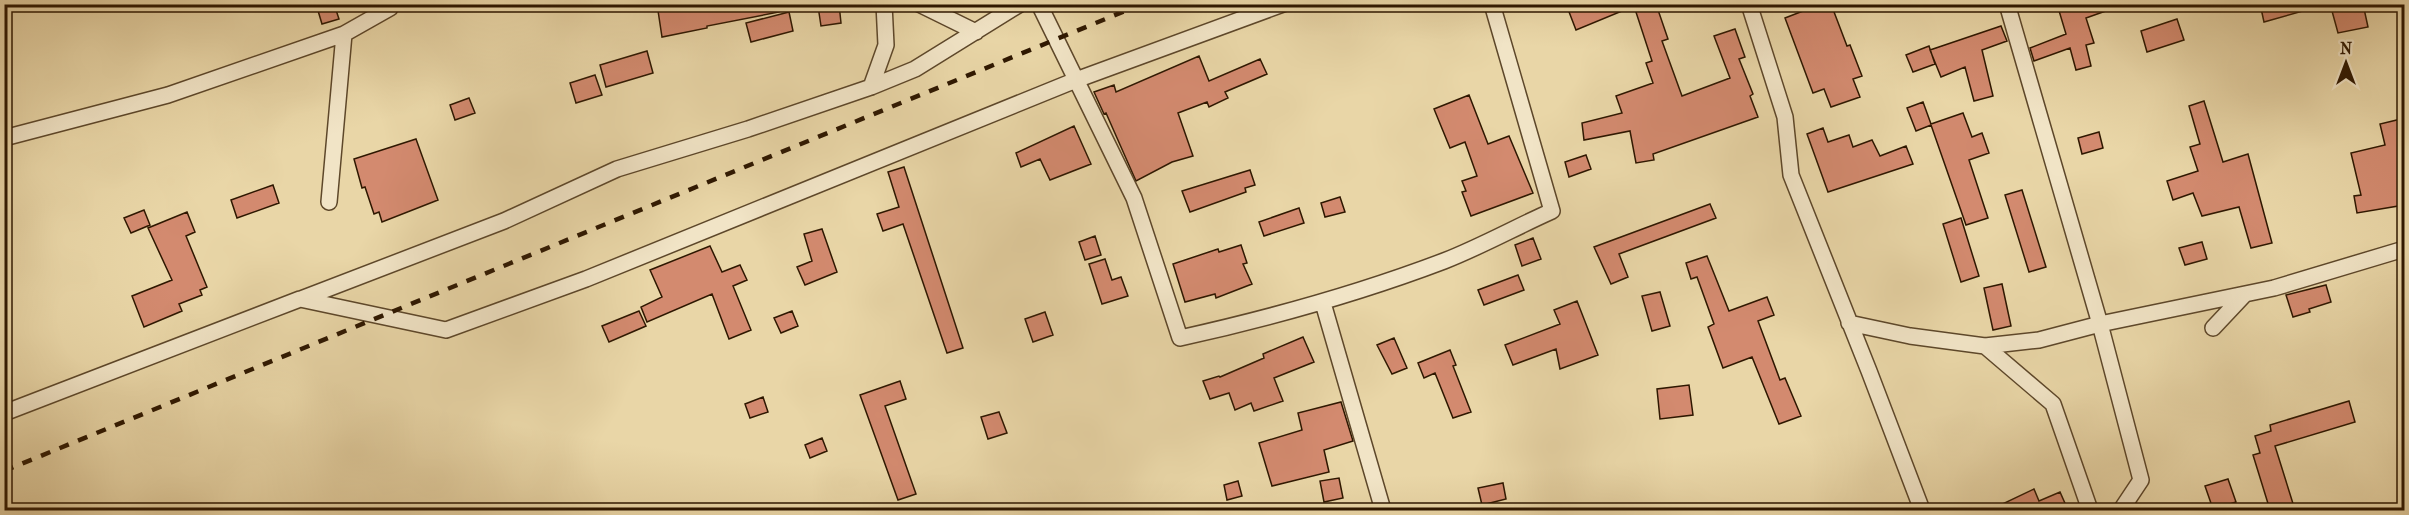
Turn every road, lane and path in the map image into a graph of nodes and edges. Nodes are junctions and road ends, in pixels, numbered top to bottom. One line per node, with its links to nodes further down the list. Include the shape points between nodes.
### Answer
1 (884, 4): 13 (street, via 886,45)
2 (920, 4): 10 (street)
3 (1020, 4): 10 (street)
4 (1039, 4): 12 (street)
5 (1283, 4): 12 (street)
6 (1492, 4): 19 (street, via 1552,211 1446,260)
7 (1749, 4): 20 (street, via 1785,117 1791,175)
8 (2007, 4): 21 (street)
9 (394, 6): 11 (street)
10 (976, 32): 13 (street, via 915,69)
11 (344, 34): 14 (street, via 168,95); 15 (street)
12 (1076, 80): 18 (street, via 597,275 446,330); 19 (street, via 1134,198 1180,338)
13 (871, 87): 18 (street, via 617,169 504,221)
14 (4, 138)
15 (329, 202)
16 (2404, 249): 17 (street)
17 (2245, 294): 21 (street); 22 (street)
18 (300, 299): 24 (street)
19 (1323, 303): 25 (street)
20 (1849, 323): 23 (street); 26 (street)
21 (2100, 324): 23 (street, via 2039,340); 28 (street, via 2141,480)
22 (2213, 328)
23 (1985, 346): 27 (street, via 2053,404)
24 (4, 413)
25 (1383, 510)
26 (1922, 510)
27 (2090, 510)
28 (2121, 510)

